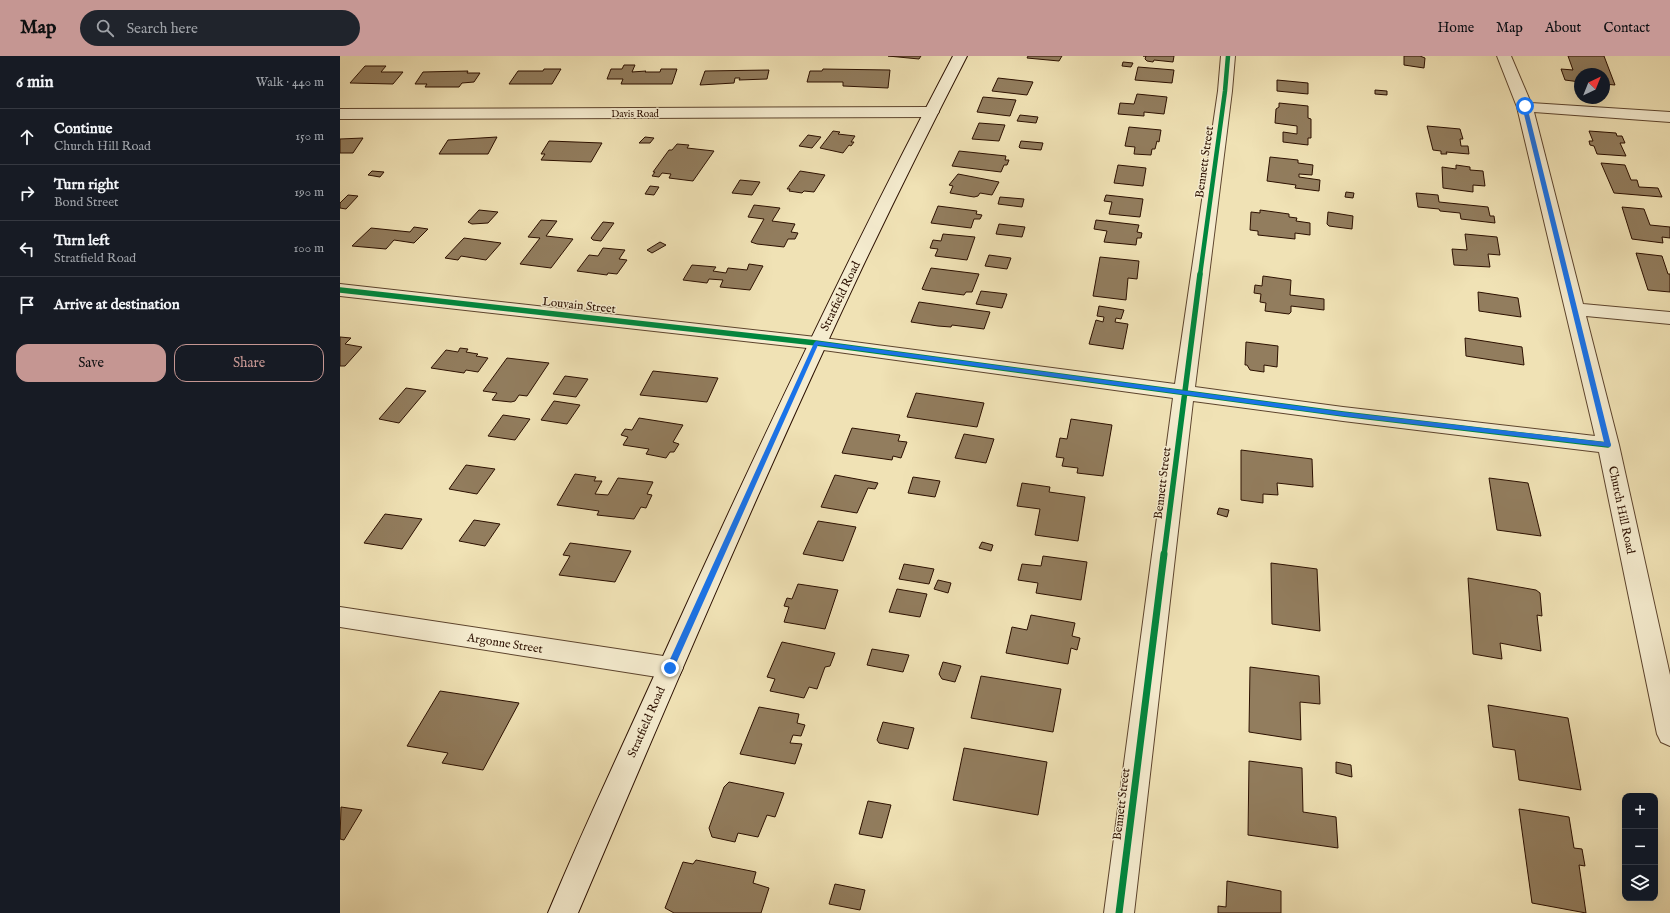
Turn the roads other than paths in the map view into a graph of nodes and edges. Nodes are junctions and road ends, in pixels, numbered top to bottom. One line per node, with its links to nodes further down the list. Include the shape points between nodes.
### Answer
1 (960, 56): 5 (street, Stratfield Road)
2 (1228, 56): 12 (street, Bennett Street)
3 (1504, 56): 4 (street, Church Hill Road)
4 (1525, 106): 7 (street); 9 (street, Church Hill Road)
5 (931, 112): 6 (street, Davis Road); 11 (street, Stratfield Road)
6 (340, 114)
7 (1670, 117)
8 (340, 290): 11 (street, Louvain Street)
9 (1574, 309): 10 (street); 13 (street, Church Hill Road)
10 (1670, 318)
11 (816, 343): 12 (street, Louvain Street); 15 (street, Stratfield Road)
12 (1184, 392): 13 (street, Louvain Street, via 1343,414); 18 (street, Bennett Street)
13 (1608, 445): 16 (street, Church Hill Road)
14 (340, 617): 15 (street, Argonne Street)
15 (670, 668): 17 (street, Stratfield Road)
16 (1670, 734)
17 (563, 913)
18 (1119, 913)

